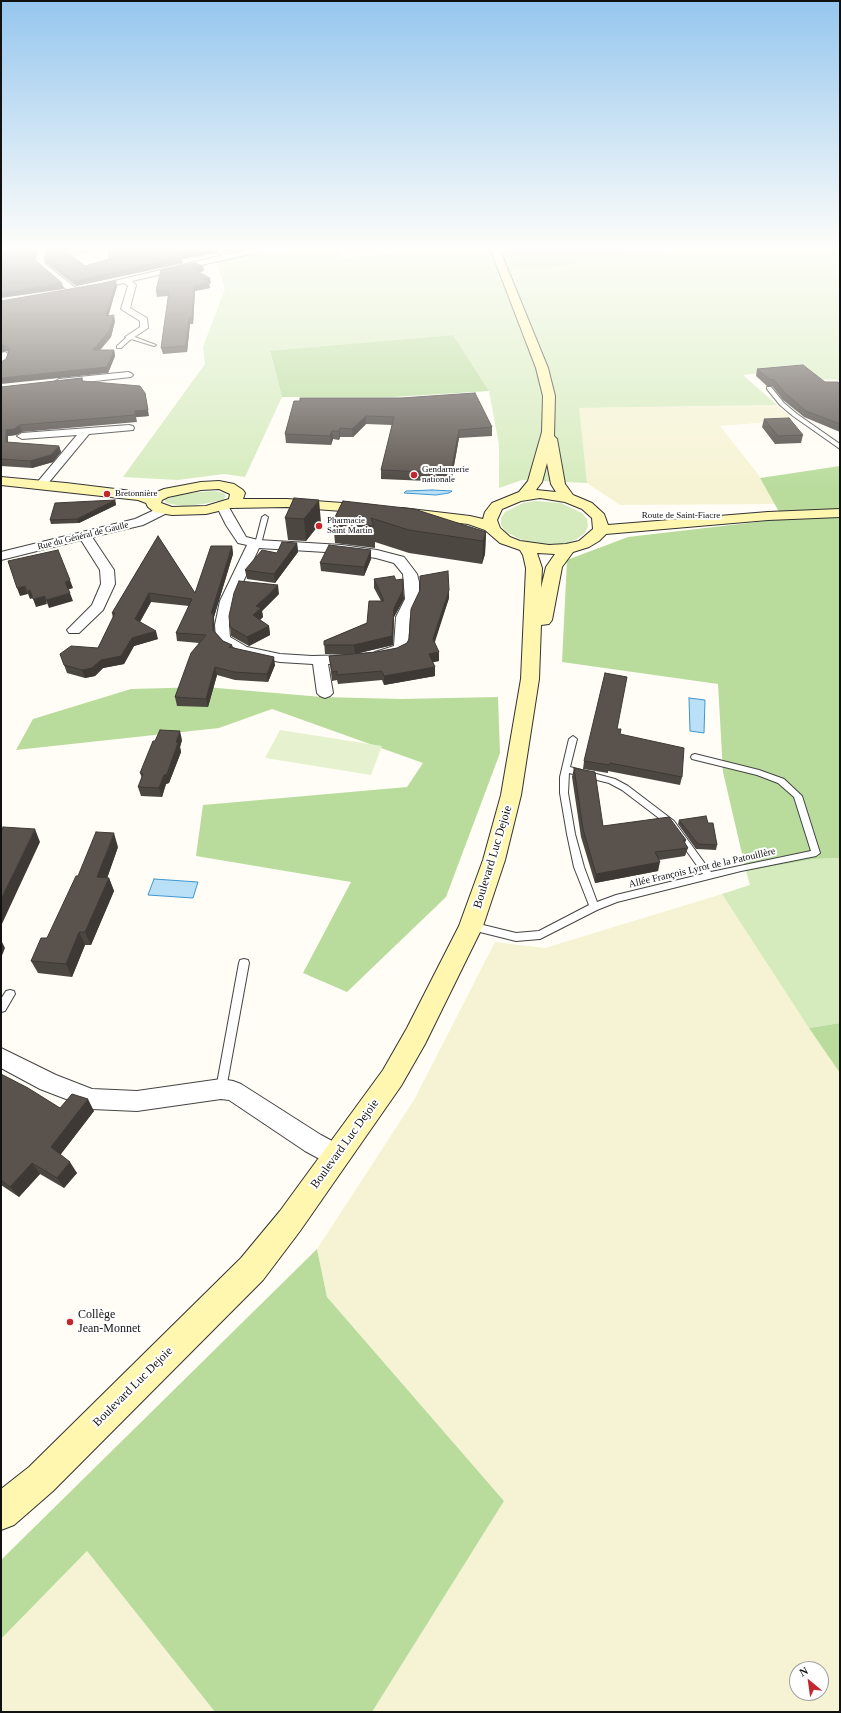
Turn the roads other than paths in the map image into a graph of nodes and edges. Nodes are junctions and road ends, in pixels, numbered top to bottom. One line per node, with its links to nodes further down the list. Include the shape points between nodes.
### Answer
1 (144, 328): 3 (street)
2 (526, 328): 13 (main road, via 542,368 549,396)
3 (130, 337): 4 (lane); 5 (lane)
4 (154, 345)
5 (119, 347)
6 (1, 356): 7 (street, via 5,355)
7 (1, 365)
8 (128, 375): 9 (street)
9 (46, 384)
10 (769, 388): 15 (lane, via 791,412)
11 (128, 428): 12 (street)
12 (87, 430): 14 (street); 17 (street)
13 (549, 432): 20 (main road, via 535,482); 21 (main road, via 558,484)
14 (22, 436)
15 (840, 447)
16 (1, 482): 17 (main road)
17 (41, 485): 18 (main road)
18 (66, 487): 19 (main road); 23 (main road, via 140,496)
19 (170, 491): 22 (main road, via 219,485 229,487); 23 (main road, via 158,496)
20 (524, 496): 21 (main road, via 552,495); 24 (main road)
21 (568, 498): 25 (main road, via 581,502)
22 (231, 501): 23 (main road, via 195,511); 26 (main road); 33 (street, via 238,535 242,540)
23 (158, 505): 32 (street, Rue du Général de Gaulle, via 139,522)
24 (497, 506): 26 (main road); 30 (main road, via 491,515)
25 (594, 511): 28 (main road, Route de Saint-Fiacre, via 615,514); 31 (main road, via 599,517)
26 (420, 513): 30 (main road, via 470,520)
27 (840, 513): 28 (main road, Route de Saint-Fiacre)
28 (768, 516): 31 (main road, Route de Saint-Fiacre)
29 (265, 517): 33 (lane)
30 (492, 527): 34 (main road, via 505,540)
31 (601, 530): 35 (main road, via 588,542)
32 (85, 536): 36 (street, Rue du Général de Gaulle); 39 (street, via 107,570 108,584 98,607)
33 (256, 544): 37 (street); 40 (street, via 342,549 377,554 399,560 406,568 412,582 412,599 403,617 401,648 392,653 376,656)
34 (526, 548): 35 (main road); 41 (main road, Boulevard Luc Dejoie, via 531,555 534,568)
35 (567, 549): 41 (main road, Boulevard Luc Dejoie, via 554,567)
36 (1, 556)
37 (234, 583): 38 (street); 40 (street, via 222,625 223,638 244,651 280,658)
38 (249, 585)
39 (74, 630)
40 (320, 660): 42 (street)
41 (530, 679): 48 (main road, Boulevard Luc Dejoie, via 511,795 494,860)
42 (325, 693)
43 (573, 739): 45 (lane)
44 (695, 757): 46 (lane, Allée François Lyrot de la Patouillère, via 780,780 798,796 816,854)
45 (566, 768): 46 (lane, via 612,781 625,788 671,823); 47 (lane, via 564,794 571,834 579,867)
46 (709, 876): 47 (lane, Allée François Lyrot de la Patouillère)
47 (594, 907): 48 (lane, Allée François Lyrot de la Patouillère, via 540,935 529,937 516,937)
48 (471, 926): 54 (main road, Boulevard Luc Dejoie, via 399,1066)
49 (244, 963): 53 (lane)
50 (10, 994): 51 (lane)
51 (1, 1008)
52 (1, 1057): 53 (street, via 48,1082 92,1099 137,1101)
53 (221, 1089): 54 (street, via 233,1091)
54 (337, 1156): 55 (main road, Boulevard Luc Dejoie, via 252,1269 41,1479)
55 (1, 1512)

